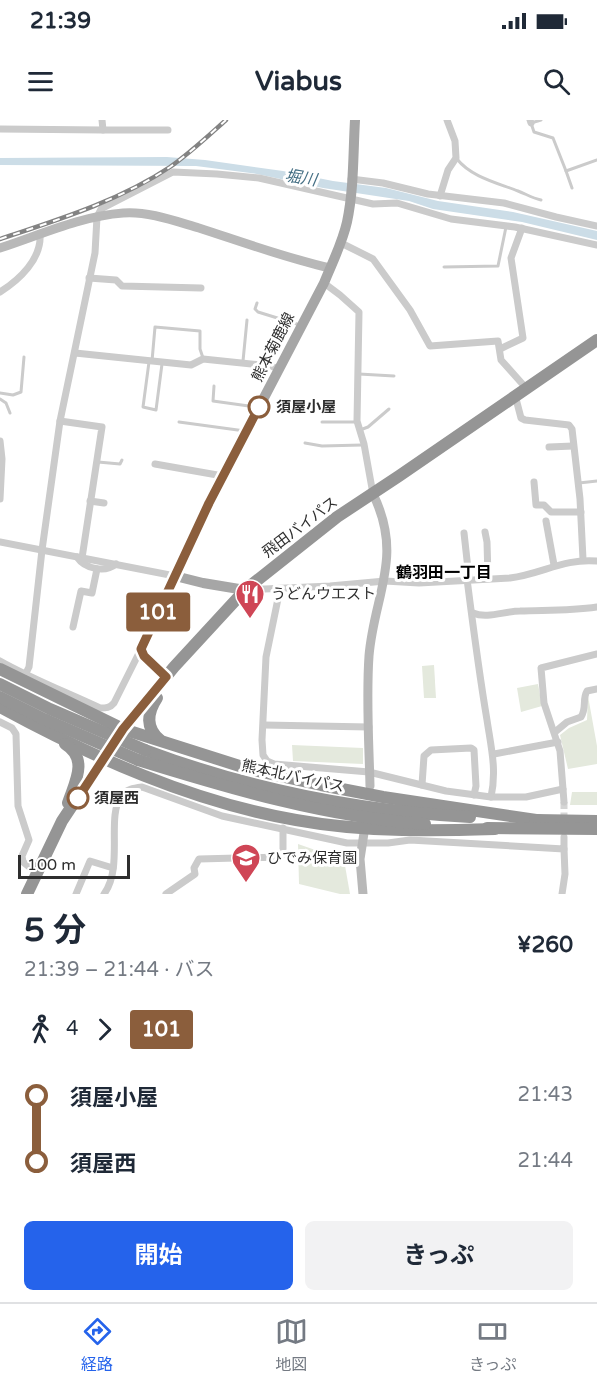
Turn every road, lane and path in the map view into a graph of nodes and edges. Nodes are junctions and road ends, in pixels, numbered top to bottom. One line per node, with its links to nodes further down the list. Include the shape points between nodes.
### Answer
1 (102, 120): 7 (street)
2 (355, 120): 12 (main road, 熊本菊鹿線)
3 (447, 120): 9 (street)
4 (540, 120): 5 (lane)
5 (531, 122): 11 (lane, via 536,134 553,138)
6 (0, 129): 7 (street)
7 (103, 130): 8 (street)
8 (168, 130)
9 (456, 158): 14 (street); 16 (lane, via 491,181)
10 (597, 160): 11 (lane)
11 (566, 171): 13 (lane)
12 (351, 180): 14 (street); 15 (main road, 熊本菊鹿線)
13 (572, 188)
14 (440, 196): 19 (street, via 504,203)
15 (350, 198): 17 (street, via 260,178 179,171 115,201 101,209); 18 (street, via 373,204 397,203 451,219); 22 (main road, 熊本菊鹿線)
16 (541, 200)
17 (97, 217): 21 (street); 26 (street, via 124,213 157,217); 27 (street)
18 (507, 225): 20 (street); 25 (lane, via 498,266)
19 (597, 226)
20 (522, 228): 23 (street); 35 (street, via 511,258 523,338)
21 (40, 234): 24 (street); 30 (street, via 39,250 24,273)
22 (341, 243): 26 (main road, 熊本菊鹿線); 35 (street, via 373,259 430,346 498,341)
23 (597, 245)
24 (0, 248)
25 (444, 267)
26 (330, 268): 28 (main road, 熊本菊鹿線)
27 (89, 278): 29 (street, via 116,280 122,286); 36 (street)
28 (324, 283): 33 (main road, 熊本菊鹿線); 43 (street, via 359,312)
29 (201, 288)
30 (0, 292)
31 (257, 303): 33 (lane, via 258,312)
32 (247, 320): 41 (lane)
33 (302, 325): 42 (main road, 熊本菊鹿線)
34 (596, 342): 46 (highway, 飛田バイパス)
35 (500, 349): 46 (street, via 501,360)
36 (75, 353): 39 (street); 54 (street)
37 (24, 357): 47 (lane, via 21,392)
38 (203, 359): 39 (lane, via 200,331 155,327); 40 (street, via 191,365); 41 (street)
39 (151, 361): 40 (street); 40 (lane, via 143,407 156,410)
40 (163, 362)
41 (243, 363): 42 (street)
42 (279, 369): 50 (main road, 熊本菊鹿線)
43 (357, 374): 44 (lane); 53 (street)
44 (394, 376)
45 (214, 386): 50 (lane, via 213,401)
46 (526, 388): 48 (highway, 飛田バイパス)
47 (0, 393)
48 (515, 395): 62 (street, via 521,418 569,425); 72 (highway, 飛田バイパス)
49 (0, 399): 52 (lane)
50 (259, 407): 58 (main road, 熊本菊鹿線)
51 (389, 409): 57 (lane)
52 (10, 413)
53 (357, 421): 56 (lane); 57 (street)
54 (60, 422): 65 (street, via 102,427); 81 (street)
55 (179, 422): 58 (lane)
56 (322, 422)
57 (359, 430): 61 (street)
58 (247, 431): 67 (main road, 熊本菊鹿線)
59 (0, 441): 68 (street)
60 (305, 443): 61 (lane)
61 (364, 444): 72 (street)
62 (573, 446): 63 (street); 71 (street)
63 (549, 447)
64 (122, 460): 65 (lane, via 120,464)
65 (96, 462): 74 (street)
66 (155, 464): 67 (street)
67 (223, 476): 82 (main road, 熊本菊鹿線)
68 (1, 477): 73 (street)
69 (597, 481): 71 (lane)
70 (534, 482): 76 (street, via 536,505 544,505 551,512)
71 (577, 483): 76 (street)
72 (373, 494): 92 (street, via 384,523); 95 (highway, 飛田バイパス, via 311,536)
73 (0, 499)
74 (90, 501): 75 (street); 83 (street)
75 (104, 503)
76 (580, 512): 84 (street)
77 (546, 521): 87 (street)
78 (485, 532): 91 (street)
79 (464, 533): 90 (street)
80 (0, 542): 81 (street)
81 (42, 550): 83 (street); 104 (street, via 29,667)
82 (186, 551): 89 (main road, 熊本菊鹿線); 93 (main road, via 187,565)
83 (80, 557): 86 (street); 88 (street, via 80,562)
84 (584, 560): 85 (street); 87 (street)
85 (597, 561)
86 (116, 564): 88 (street); 89 (street)
87 (554, 565): 91 (street, via 522,576)
88 (97, 569): 98 (street, via 92,593 81,591)
89 (175, 576): 93 (main road); 99 (street)
90 (468, 578): 91 (street); 92 (street, via 418,583); 97 (street)
91 (488, 578)
92 (385, 581): 94 (street); 112 (street, via 369,655)
93 (203, 583): 95 (main road)
94 (280, 589): 95 (street); 111 (street, via 266,657)
95 (245, 590): 103 (highway, 飛田バイパス)
96 (597, 608): 97 (street)
97 (473, 613): 117 (street)
98 (73, 627)
99 (141, 649): 103 (street); 104 (street, via 110,707 100,708)
100 (597, 654): 114 (street, via 541,668 544,703)
101 (0, 660): 104 (street)
102 (0, 669): 104 (highway)
103 (166, 677): 113 (highway, 飛田バイパス); 116 (highway, via 149,715 154,735)
104 (24, 678): 113 (highway)
105 (0, 684): 118 (highway, 熊本北バイパス, bridge)
106 (597, 689): 114 (street, via 585,693 581,717)
107 (0, 697): 118 (highway, 熊本北バイパス, bridge, via 44,719)
108 (0, 707): 109 (highway)
109 (20, 718): 119 (highway); 127 (highway, via 68,746 79,760)
110 (0, 722): 137 (street, via 16,734 18,800 29,840 22,856 27,867)
111 (264, 725): 112 (street); 120 (street, via 263,755 267,761)
112 (369, 727): 120 (street)
113 (123, 729): 116 (highway); 119 (highway, 飛田バイパス)
114 (555, 732): 115 (street)
115 (558, 742): 117 (street); 123 (street)
116 (166, 743): 128 (highway, via 321,785)
117 (494, 754): 125 (street)
118 (142, 755): 128 (highway, 熊本北バイパス, via 303,796 365,807); 131 (highway, 熊本北バイパス, via 228,788 302,806 374,819)
119 (104, 757): 127 (highway, 飛田バイパス); 131 (highway, via 177,787 296,820 402,831)
120 (369, 772): 121 (street); 122 (street)
121 (423, 785): 124 (street); 124 (street, via 424,756 431,750 471,748)
122 (370, 786)
123 (563, 789): 125 (street, via 526,797); 126 (street)
124 (474, 795): 125 (street)
125 (491, 797)
126 (564, 802)
127 (62, 821): 137 (highway, 飛田バイパス)
128 (543, 821): 129 (highway, 熊本北バイパス)
129 (597, 821)
130 (283, 828): 134 (street, via 347,843); 136 (street, via 222,816 142,787 135,788 119,800); 141 (street, via 280,857 199,860 195,874)
131 (495, 829): 132 (highway, 熊本北バイパス)
132 (597, 829)
133 (564, 837): 135 (street)
134 (363, 838): 135 (street); 142 (street)
135 (564, 849): 143 (street)
136 (113, 868): 139 (street, via 90,861); 140 (street, via 110,887)
137 (37, 873): 138 (highway, 飛田バイパス)
138 (27, 894)
139 (76, 894)
140 (104, 894)
141 (166, 894)
142 (363, 894)
143 (562, 894)

